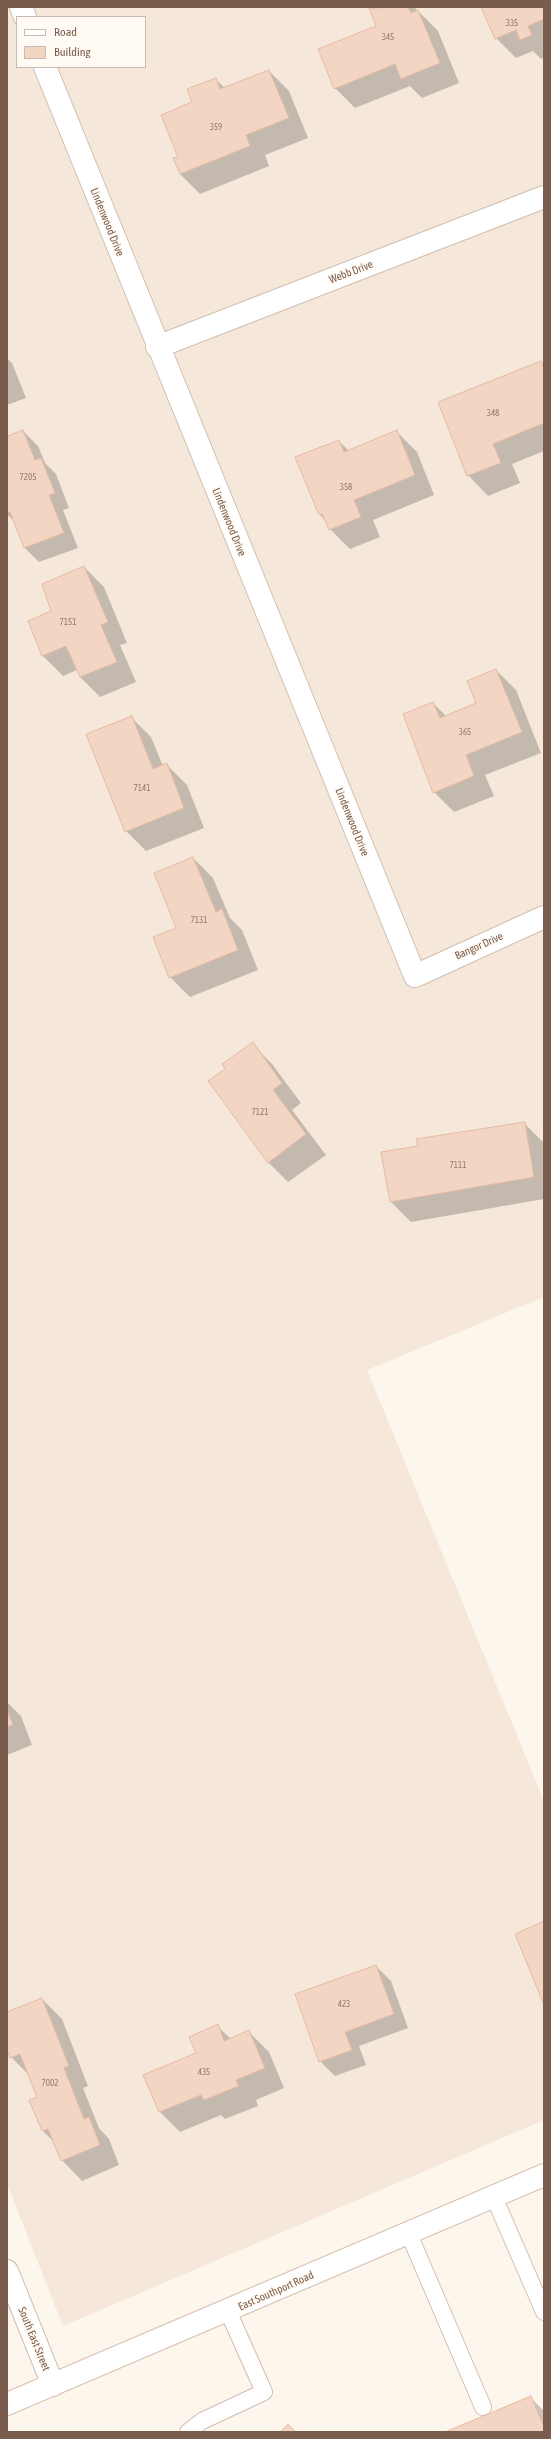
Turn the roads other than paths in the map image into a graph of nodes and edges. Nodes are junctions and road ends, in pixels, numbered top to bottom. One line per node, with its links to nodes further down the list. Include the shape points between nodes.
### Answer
1 (45, 68): 3 (street, Lindenwood Drive)
2 (544, 197): 3 (street, Webb Drive)
3 (157, 347): 5 (street, Lindenwood Drive)
4 (544, 917): 5 (street, Bangor Drive)
5 (415, 976)
6 (544, 2175): 7 (street, East Southport Road)
7 (494, 2197): 8 (street, East Southport Road); 11 (lane)
8 (409, 2234): 10 (street, East Southport Road); 14 (lane)
9 (7, 2271): 12 (street, South East Street)
10 (228, 2312): 12 (street, East Southport Road); 15 (lane, via 264,2392 202,2420)
11 (544, 2312)
12 (53, 2385): 13 (street, East Southport Road)
13 (7, 2404)
14 (483, 2407)
15 (188, 2432)

